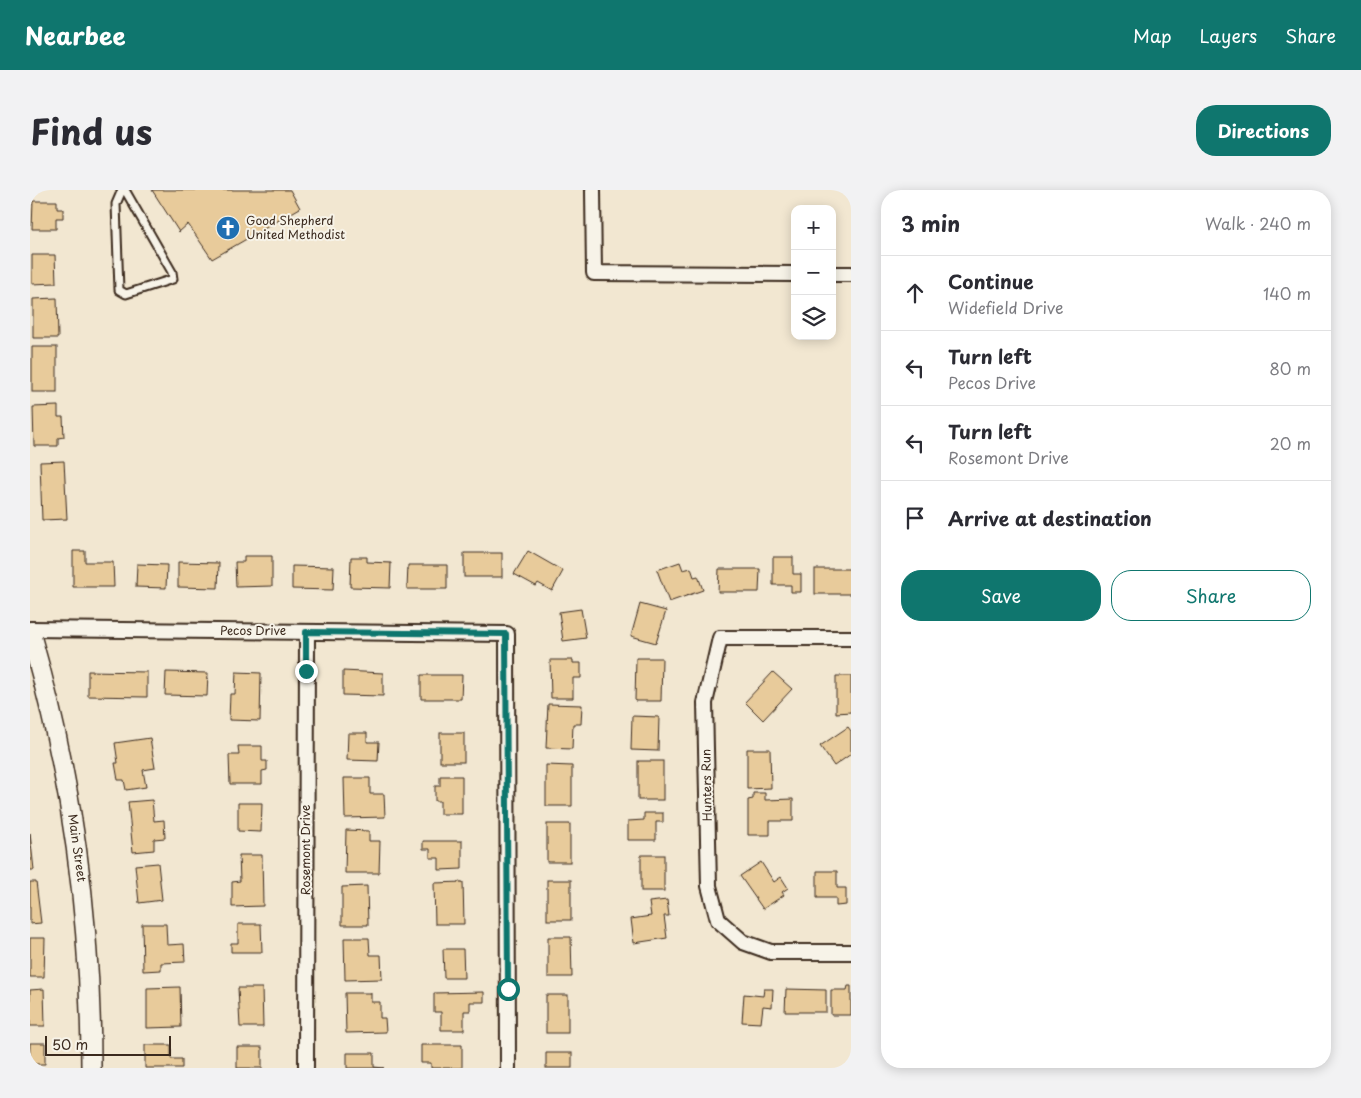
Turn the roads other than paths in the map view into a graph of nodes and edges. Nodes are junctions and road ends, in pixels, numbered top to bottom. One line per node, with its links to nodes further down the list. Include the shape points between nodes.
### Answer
1 (123, 190): 1 (lane, via 172,272 173,279 126,294 119,290 116,204)
2 (593, 190): 3 (street, via 594,273)
3 (791, 274)
4 (836, 274): 5 (street)
5 (851, 274)
6 (30, 631): 7 (street, Pecos Drive); 10 (main road, Main Street, via 62,754 80,862 89,960)
7 (306, 632): 11 (street, Rosemont Drive); 12 (street, Pecos Drive, via 506,634)
8 (851, 638): 9 (street, Hunters Run, via 720,638 706,703 708,886 718,920 743,942 771,952)
9 (851, 952)
10 (91, 1068)
11 (306, 1068)
12 (508, 1068)

